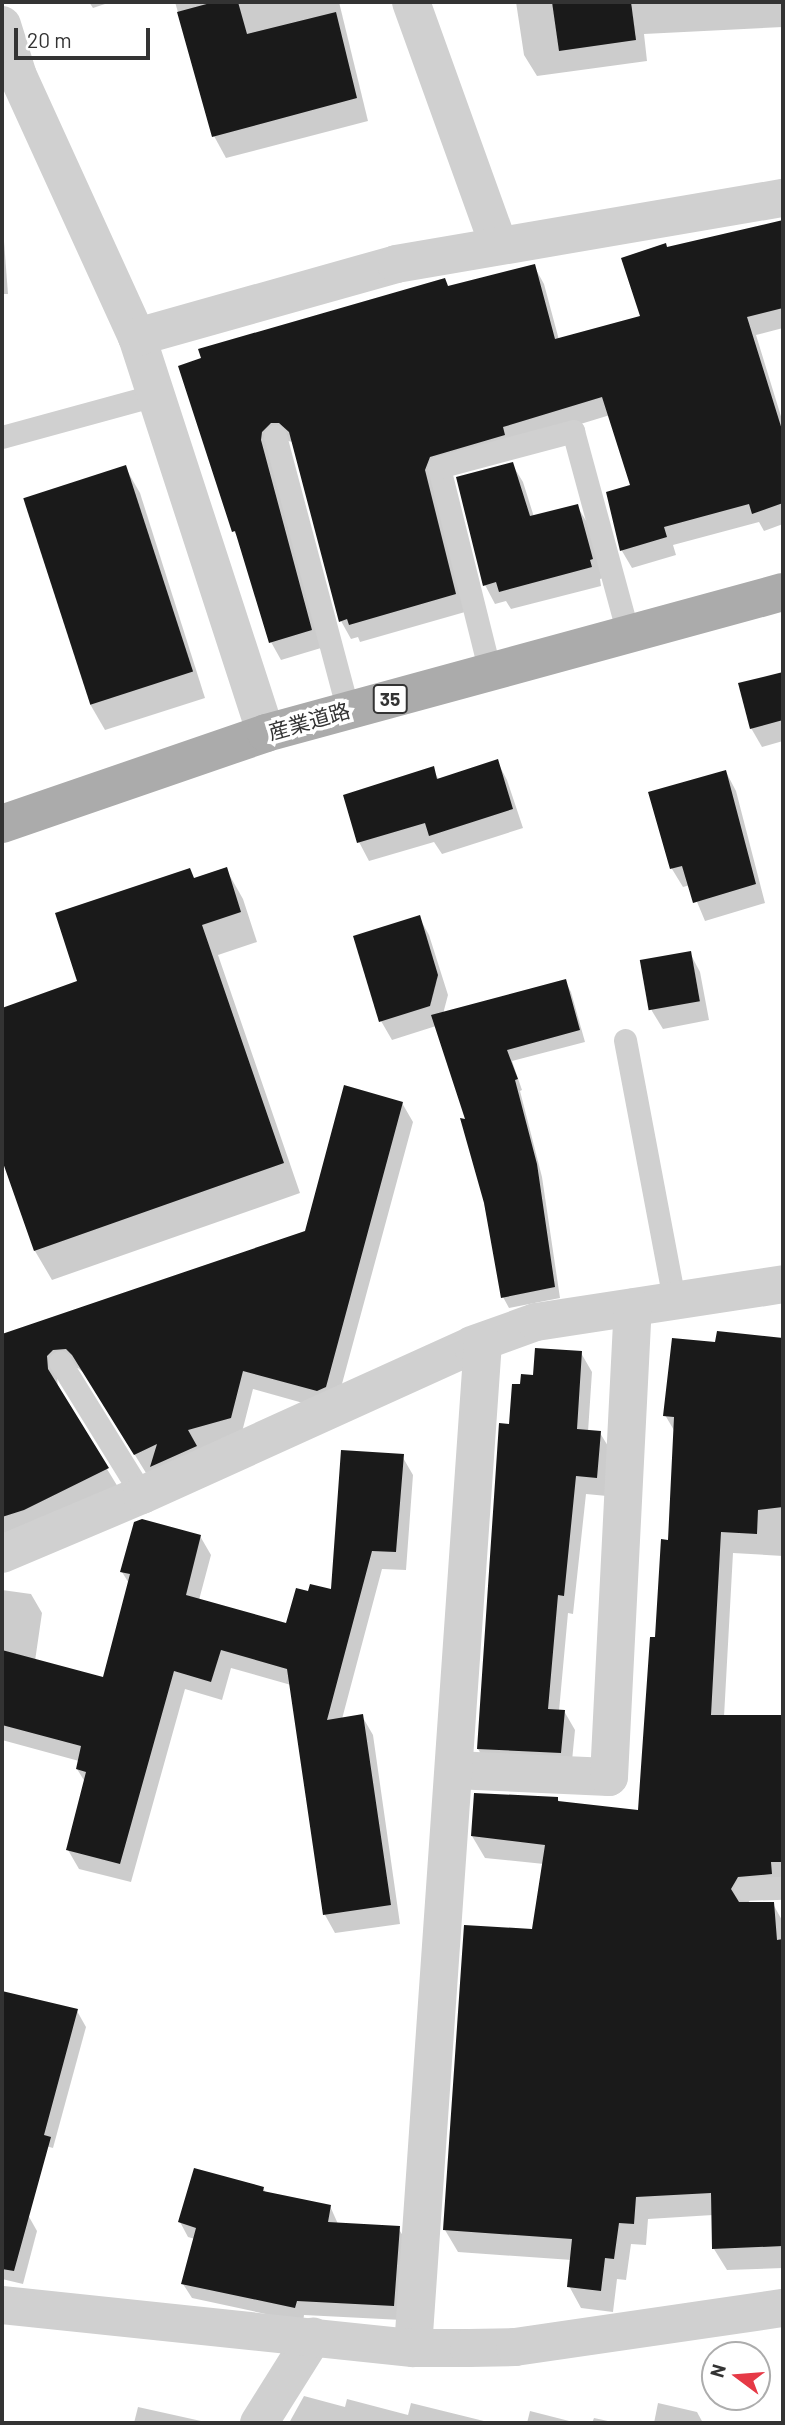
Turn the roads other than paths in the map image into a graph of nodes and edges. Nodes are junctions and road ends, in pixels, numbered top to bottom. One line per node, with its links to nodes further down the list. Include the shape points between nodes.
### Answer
1 (411, 2): 4 (street)
2 (2, 25): 5 (street, via 18,76)
3 (783, 198): 4 (street)
4 (499, 246): 5 (street, via 396,264)
5 (137, 337): 6 (street)
6 (156, 395): 8 (lane); 13 (street)
7 (275, 436): 12 (lane)
8 (2, 437)
9 (783, 592): 10 (main road, 産業道路 / 35)
10 (628, 634): 11 (main road, 産業道路 / 35); 11 (lane, via 573,431 452,463 439,467)
11 (490, 672): 12 (main road, 産業道路 / 35)
12 (348, 710): 13 (main road, 産業道路 / 35)
13 (266, 733): 14 (main road, 産業道路 / 35)
14 (2, 824)
15 (625, 1040): 17 (lane)
16 (783, 1284): 17 (street)
17 (674, 1300): 18 (street)
18 (632, 1308): 19 (street, via 536,1322); 23 (street, via 609,1777)
19 (483, 1343): 21 (street); 23 (street)
20 (60, 1362): 21 (lane)
21 (142, 1495): 22 (street)
22 (2, 1553)
23 (454, 1770): 29 (street)
24 (783, 1888): 25 (lane)
25 (745, 1889)
26 (2, 2305): 28 (street)
27 (783, 2308): 29 (street, via 515,2347)
28 (313, 2337): 29 (street); 30 (street)
29 (413, 2348)
30 (259, 2423)

